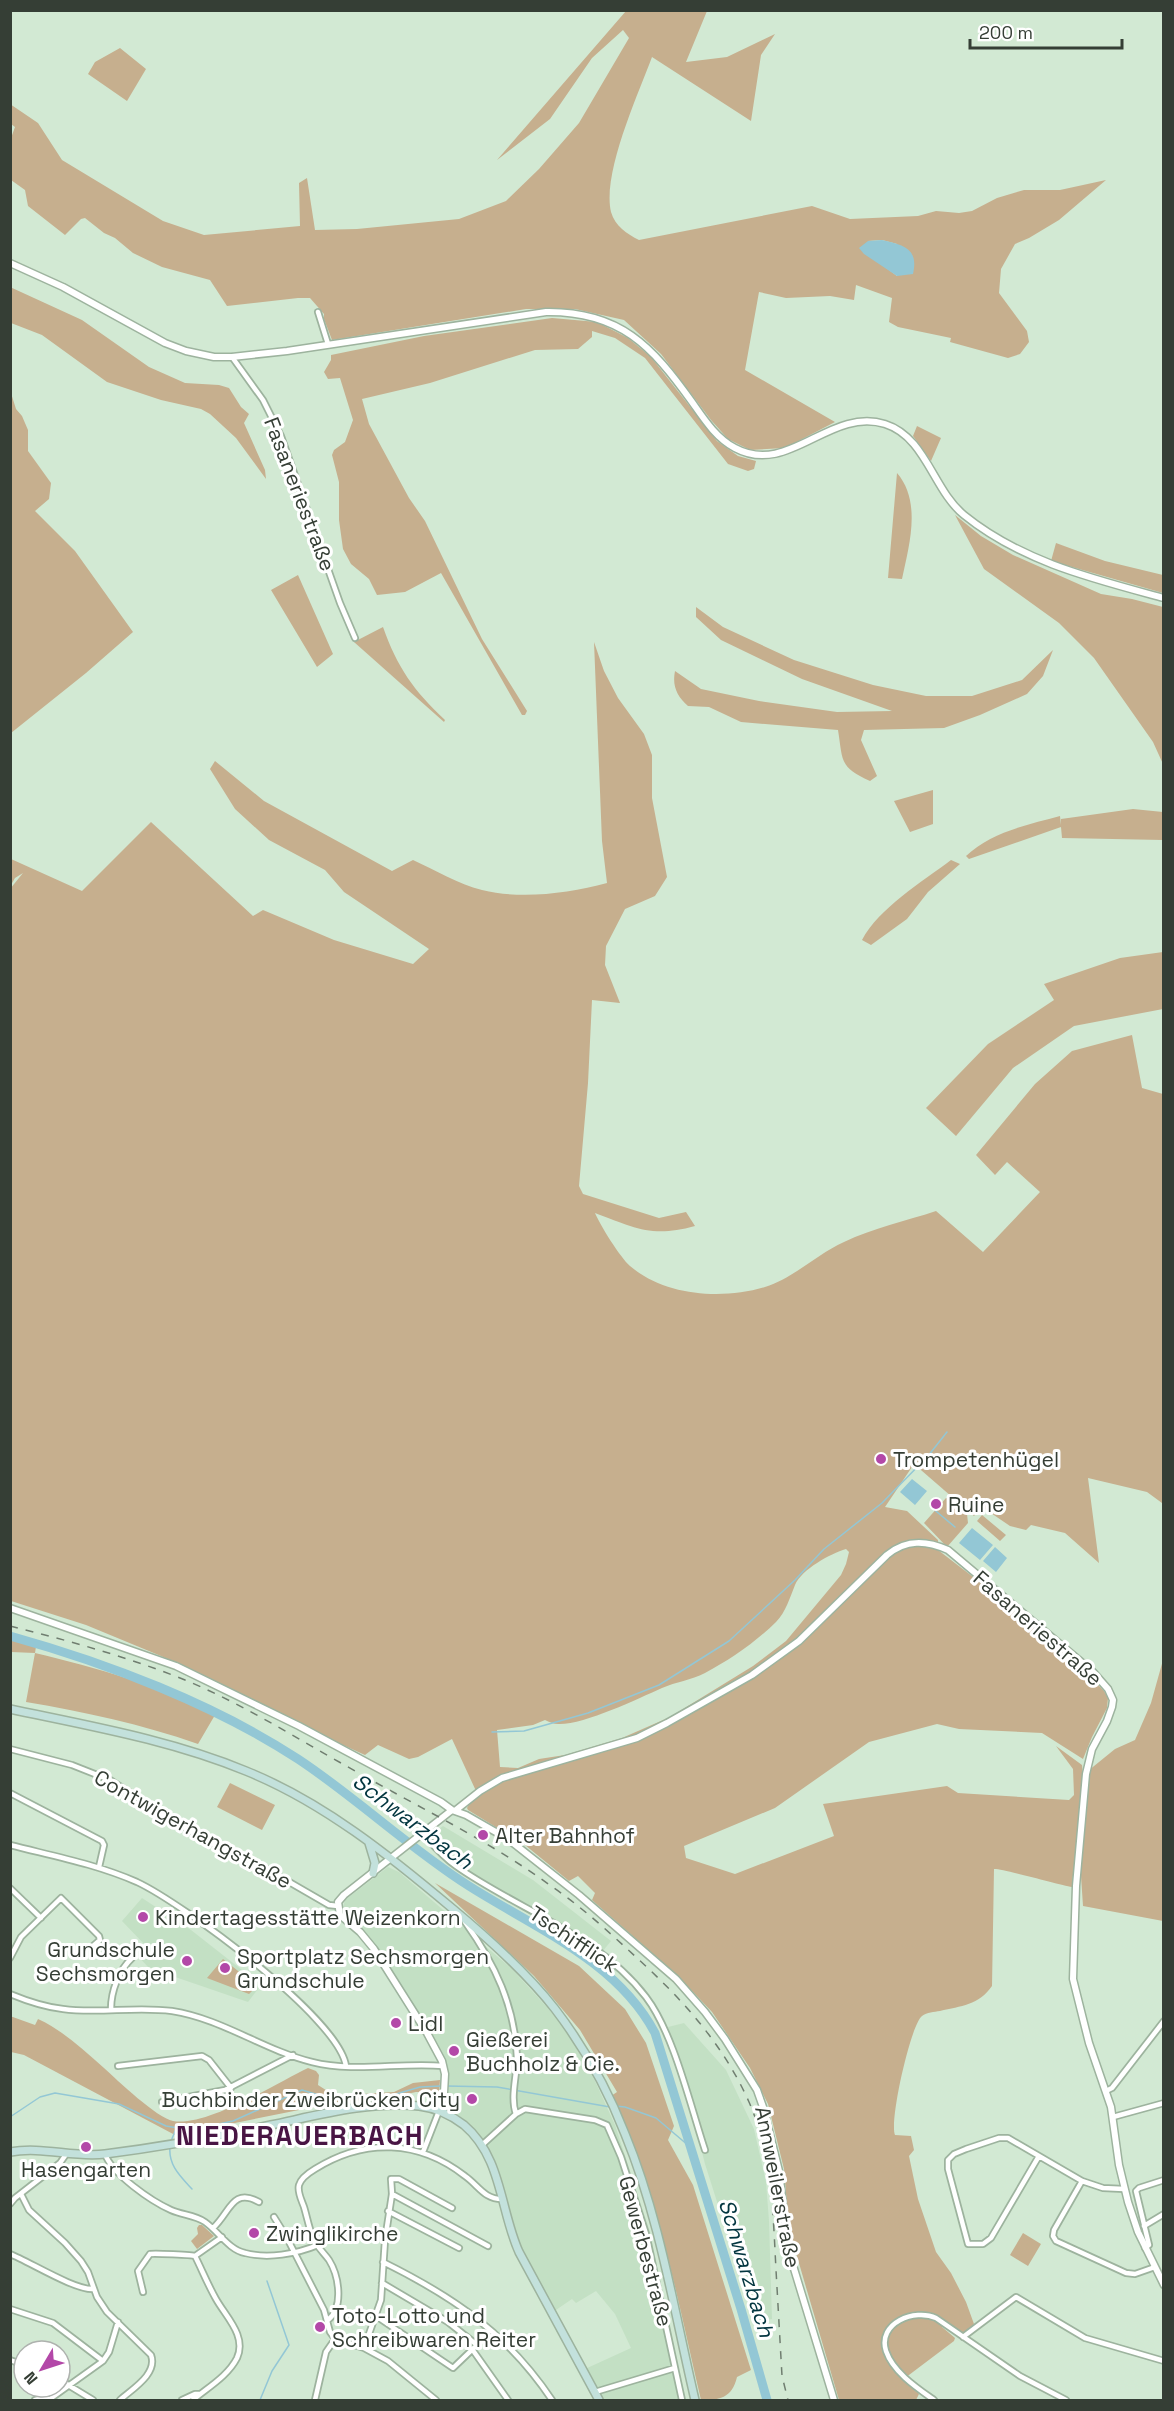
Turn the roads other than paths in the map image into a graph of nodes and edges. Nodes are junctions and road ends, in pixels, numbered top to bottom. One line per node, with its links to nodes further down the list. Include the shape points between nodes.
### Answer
1 (10, 263): 4 (street, via 165,343 194,353)
2 (318, 312): 3 (street)
3 (328, 344): 4 (street); 5 (street, via 546,312 593,316 626,330 647,346 718,435 740,450 770,455 848,422 885,424 912,442 954,506 995,536 1068,571)
4 (232, 357): 6 (street, Fasaneriestraße, via 263,400 278,430)
5 (1164, 598)
6 (355, 638)
7 (10, 1608): 11 (street, Tschifflick, via 176,1666 356,1755)
8 (10, 1709): 13 (main road, via 126,1733 210,1757 308,1802)
9 (10, 1749): 20 (street, Contwigerhangstraße, via 72,1765 110,1780 203,1839 265,1868 329,1905)
10 (10, 1793): 16 (street, via 102,1840)
11 (454, 1810): 12 (street); 19 (street, Tschifflick, via 508,1839); 34 (street, Fasaneriestraße, via 502,1778 620,1743 667,1723 752,1675 829,1614 897,1547 920,1542 948,1550 1093,1672 1113,1700 1086,1774 1073,1951 1079,2009)
12 (421, 1836): 15 (street); 41 (street, Tschifflick, via 457,1867 622,1969 647,1998 663,2025)
13 (369, 1843): 15 (main road); 17 (main road, via 375,1863)
14 (10, 1845): 16 (street)
15 (391, 1858): 17 (street); 21 (main road)
16 (99, 1867): 31 (street, via 175,1903 292,1993 337,2046)
17 (373, 1873): 20 (street, via 344,1895)
18 (10, 1888): 22 (street)
19 (579, 1895): 103 (street, Annweilerstraße, via 689,1992 757,2090 777,2160 788,2249)
20 (338, 1906): 32 (street, via 340,1916 374,1949 428,2033)
21 (460, 1915): 38 (street, via 495,1968 507,2000 515,2032); 102 (main road, via 554,2007 586,2055 615,2111 652,2214)
22 (41, 1918): 23 (street, via 63,1899 99,1936); 24 (street, via 21,1937)
23 (93, 1946)
24 (10, 1958)
25 (132, 1958): 27 (street, via 119,1977)
26 (10, 1994): 27 (street, via 63,2009)
27 (111, 2009): 29 (street, via 157,2010 199,2017)
28 (1164, 2021): 34 (street)
29 (293, 2055): 31 (street, via 315,2063); 33 (street)
30 (118, 2066): 33 (street, via 202,2056)
31 (346, 2066): 32 (street)
32 (443, 2066): 37 (street, via 444,2093)
33 (231, 2088): 35 (street)
34 (1106, 2091): 39 (street, Fasaneriestraße)
35 (162, 2102)
36 (1164, 2103): 39 (street)
37 (439, 2111): 40 (main road, via 464,2126); 43 (street); 45 (main road, via 412,2106 369,2106)
38 (516, 2114): 40 (street); 85 (street, Gewerbestraße, via 525,2109 595,2120 607,2126 646,2234)
39 (1113, 2117): 49 (street, Fasaneriestraße)
40 (482, 2145): 52 (main road, via 493,2165)
41 (705, 2150)
42 (10, 2152): 44 (main road)
43 (423, 2152): 52 (street, via 460,2172 486,2196); 62 (street, via 397,2147 366,2149 333,2160 308,2175 299,2190)
44 (67, 2153): 45 (main road); 50 (street)
45 (105, 2154): 60 (street, via 117,2172 151,2197)
46 (1039, 2156): 46 (street, via 1004,2137 951,2156 948,2169 968,2244 982,2244 991,2238); 48 (street)
47 (1164, 2180): 59 (street, via 1137,2190)
48 (1082, 2181): 49 (street); 70 (street, via 1053,2230 1059,2243 1126,2273)
49 (1124, 2189): 65 (street, Fasaneriestraße)
50 (21, 2194): 54 (street); 73 (street, via 29,2210 81,2261)
51 (392, 2194): 55 (street, via 391,2179 399,2180); 56 (street); 63 (street)
52 (502, 2199): 88 (main road, via 519,2252)
53 (258, 2202): 60 (street, via 247,2196 238,2198)
54 (10, 2204)
55 (452, 2208)
56 (388, 2211): 64 (street); 69 (street)
57 (1164, 2214): 59 (street)
58 (274, 2217): 67 (street)
59 (1144, 2226): 65 (street, via 1149,2245)
60 (213, 2228): 61 (street)
61 (222, 2237): 67 (street, via 243,2253); 68 (street)
62 (318, 2246): 67 (street); 77 (street, via 331,2262 337,2288 337,2306)
63 (488, 2246)
64 (459, 2248)
65 (1145, 2248): 70 (street, Fasaneriestraße)
66 (10, 2254): 73 (street, via 76,2285)
67 (295, 2254): 77 (street)
68 (195, 2256): 74 (street, via 150,2254 138,2271); 89 (street, via 235,2328 239,2348 231,2367)
69 (384, 2262): 71 (street); 99 (street, via 444,2294 478,2318 523,2360)
70 (1158, 2269): 72 (street, Fasaneriestraße)
71 (382, 2283): 76 (street); 82 (street, via 448,2322 477,2344)
72 (1164, 2285)
73 (94, 2289): 78 (street)
74 (142, 2292)
75 (10, 2309): 83 (street, via 46,2320)
76 (376, 2316): 81 (street); 82 (street, via 453,2368)
77 (328, 2320): 80 (street)
78 (118, 2322): 83 (street); 93 (street, via 147,2350 154,2364)
79 (963, 2337): 84 (street, via 1016,2297 1085,2338); 104 (street, via 936,2318 921,2314 900,2320 889,2330 885,2350 895,2366); 105 (street, via 1020,2376)
80 (335, 2339): 81 (street); 96 (street, via 326,2352)
81 (364, 2348): 97 (street, via 397,2367)
82 (472, 2349): 98 (street)
83 (103, 2361): 86 (street)
84 (1164, 2361)
85 (675, 2368): 88 (street); 101 (street, Gewerbestraße)
86 (72, 2383)
87 (72, 2387): 92 (street)
88 (595, 2392): 100 (main road)
89 (200, 2394): 94 (street); 95 (street)
90 (35, 2400): 91 (street)
91 (51, 2400)
92 (93, 2400)
93 (120, 2400)
94 (182, 2400)
95 (193, 2400)
96 (315, 2400)
97 (436, 2400)
98 (508, 2400)
99 (552, 2400)
100 (599, 2400)
101 (682, 2400)
102 (695, 2400)
103 (834, 2400)
104 (934, 2400)
105 (1066, 2400)

